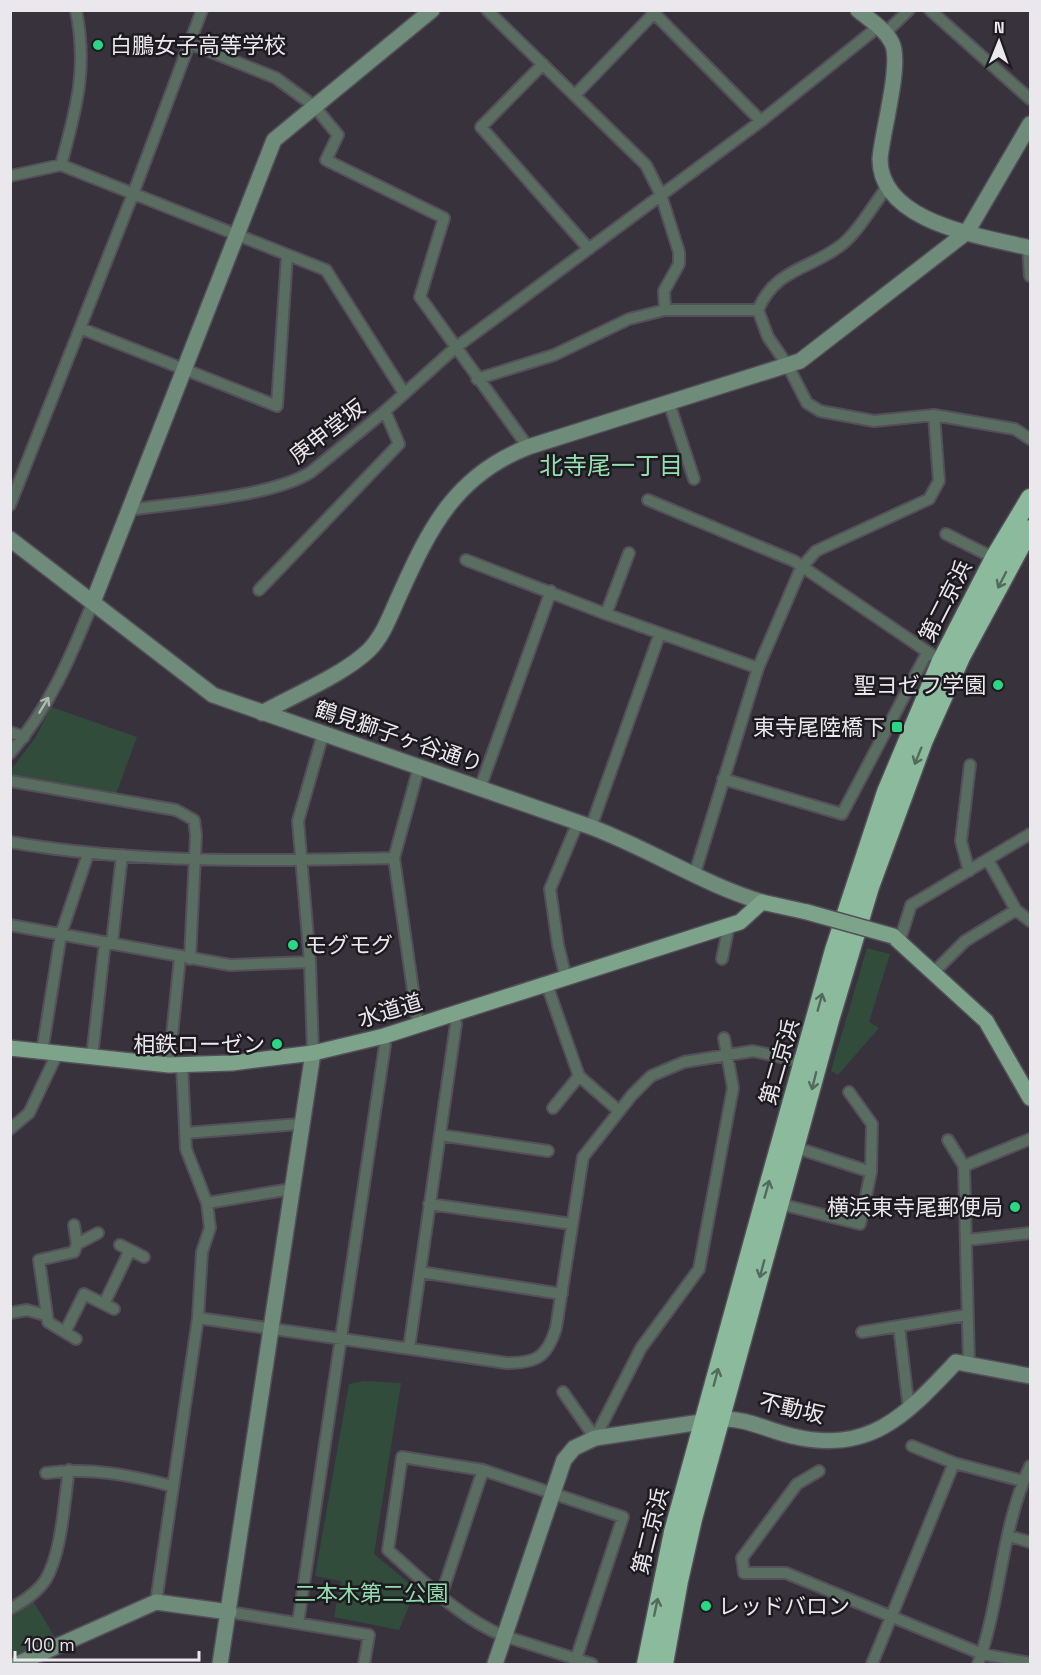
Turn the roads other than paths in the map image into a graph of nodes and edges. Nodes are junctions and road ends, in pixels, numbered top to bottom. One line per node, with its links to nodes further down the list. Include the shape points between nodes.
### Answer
1 (76, 10): 17 (street, via 83,42 79,99)
2 (202, 10): 10 (street)
3 (432, 10): 14 (street)
4 (487, 10): 11 (street)
5 (858, 10): 9 (street)
6 (909, 10): 9 (street, 庚申堂坂)
7 (930, 10): 13 (street)
8 (654, 12): 12 (street); 15 (street)
9 (881, 30): 15 (street, 庚申堂坂); 19 (street, via 893,45 895,56 880,159)
10 (189, 43): 14 (street, via 276,78); 20 (street)
11 (543, 64): 12 (street); 25 (street, via 481,127)
12 (575, 95): 21 (street, via 646,165)
13 (1030, 99)
14 (314, 106): 23 (street, via 274,140); 31 (street, via 338,135 326,160 444,218 420,297)
15 (761, 122): 21 (street, 庚申堂坂)
16 (1030, 124): 22 (street)
17 (61, 165): 18 (street); 20 (street)
18 (10, 176)
19 (887, 187): 22 (street, via 912,213); 29 (street, via 842,245 776,282 766,291)
20 (133, 194): 23 (street); 30 (street)
21 (661, 195): 25 (street, 庚申堂坂); 28 (street, via 679,252 679,264 664,291)
22 (967, 232): 24 (street); 32 (street, via 800,361)
23 (236, 236): 26 (street); 33 (street)
24 (1029, 248): 27 (street)
25 (589, 249): 31 (street, 庚申堂坂)
26 (287, 256): 33 (street, via 278,406); 35 (street, via 326,270)
27 (1030, 276)
28 (665, 310): 29 (street); 34 (street, via 629,319 554,355)
29 (758, 310): 32 (street, via 768,337)
30 (80, 328): 33 (street); 44 (street)
31 (455, 348): 34 (street); 35 (street, 庚申堂坂)
32 (788, 366): 36 (street); 38 (street, via 807,403 820,411 874,421)
33 (184, 369): 45 (street)
34 (477, 379): 40 (street)
35 (404, 393): 37 (street, 庚申堂坂)
36 (669, 403): 40 (street); 41 (street)
37 (385, 411): 45 (street, 庚申堂坂, via 300,479 263,490); 53 (street, via 399,444)
38 (934, 415): 39 (street, via 1014,429); 52 (street, via 939,481 928,499 816,551)
39 (1030, 439)
40 (528, 447): 60 (street, via 502,457 456,494 434,525 369,650)
41 (694, 479)
42 (1030, 498): 50 (highway, 第二京浜)
43 (648, 500): 52 (street, via 734,534 794,561)
44 (10, 505)
45 (128, 510): 55 (street)
46 (1030, 529): 117 (highway, 第二京浜, one-way to 117, via 962,657 897,807 850,950)
47 (946, 534): 50 (street)
48 (10, 539): 55 (street, 鶴見獅子ヶ谷通り)
49 (629, 553): 56 (street)
50 (994, 558): 58 (highway, 第二京浜)
51 (466, 560): 54 (street)
52 (801, 568): 58 (street); 59 (street)
53 (259, 590)
54 (551, 591): 56 (street); 69 (street)
55 (93, 602): 60 (street, 鶴見獅子ヶ谷通り, via 200,686); 63 (street, one-way to 55, via 66,669)
56 (606, 615): 57 (street)
57 (660, 633): 59 (street); 70 (street)
58 (934, 657): 67 (street, via 842,814); 104 (highway, 第二京浜, one-way to 58, via 834,950)
59 (758, 668): 67 (street)
60 (262, 713): 62 (street, 鶴見獅子ヶ谷通り)
61 (10, 732): 63 (street)
62 (323, 734): 66 (street, 鶴見獅子ヶ谷通り); 78 (street, via 298,821)
63 (24, 737): 64 (street)
64 (10, 753)
65 (970, 765): 79 (street, via 961,841)
66 (419, 767): 69 (street, 鶴見獅子ヶ谷通り); 76 (street)
67 (723, 779): 80 (street)
68 (10, 781): 75 (street, via 184,813 195,824)
69 (480, 788): 70 (street, 鶴見獅子ヶ谷通り)
70 (584, 825): 80 (street, 鶴見獅子ヶ谷通り, via 636,844); 93 (street, via 550,889)
71 (1030, 834): 77 (street)
72 (10, 842): 73 (street)
73 (88, 854): 74 (street); 86 (street)
74 (122, 855): 75 (street); 88 (street)
75 (195, 858): 78 (street); 89 (street)
76 (394, 858): 78 (street); 96 (street)
77 (988, 860): 79 (street); 82 (street)
78 (302, 861): 91 (street)
79 (969, 871): 87 (street, via 911,905)
80 (694, 876): 81 (street, 鶴見獅子ヶ谷通り)
81 (762, 902): 85 (main road, 水道道, via 740,922); 87 (main road, 鶴見獅子ヶ谷通り, bridge)
82 (1017, 910): 83 (street); 92 (street, via 965,941)
83 (1030, 921)
84 (10, 925): 86 (street)
85 (729, 925): 90 (street); 93 (main road, 水道道)
86 (61, 934): 88 (street); 100 (street)
87 (896, 938): 92 (main road)
88 (109, 942): 89 (street); 103 (street)
89 (185, 958): 91 (street, via 230,965); 105 (street)
90 (722, 959)
91 (310, 962): 101 (street)
92 (934, 972): 108 (main road, via 990,1026)
93 (566, 978): 94 (main road, 水道道)
94 (547, 985): 95 (main road, 水道道); 106 (street)
95 (453, 1014): 96 (main road, 水道道); 114 (street, via 456,1024)
96 (418, 1025): 97 (main road, 水道道)
97 (384, 1036): 101 (main road, 水道道); 143 (street)
98 (724, 1038): 102 (street)
99 (10, 1048): 100 (main road, 水道道)
100 (50, 1053): 103 (main road, 水道道); 112 (street, via 29,1113)
101 (313, 1053): 105 (main road, 水道道); 111 (street)
102 (727, 1054): 104 (street, via 760,1052); 110 (street, via 684,1062 651,1076); 150 (street, via 733,1088 699,1269 641,1348)
103 (92, 1057): 105 (main road, 水道道)
104 (804, 1062): 149 (highway, 第二京浜, one-way to 104)
105 (176, 1065): 113 (street)
106 (579, 1076): 109 (street); 110 (street)
107 (849, 1092): 120 (street, via 872,1124)
108 (1030, 1094)
109 (553, 1108)
110 (619, 1111): 125 (street, via 580,1157)
111 (300, 1124): 113 (street); 121 (street)
112 (10, 1129)
113 (185, 1133): 122 (street, via 186,1149)
114 (440, 1135): 118 (street); 123 (street)
115 (1030, 1139): 119 (street)
116 (948, 1140): 119 (street)
117 (797, 1148): 120 (street); 124 (highway, 第二京浜)
118 (548, 1151)
119 (964, 1166): 129 (street)
120 (870, 1172): 124 (street, via 860,1224)
121 (291, 1189): 122 (street); 139 (street)
122 (207, 1203): 137 (street, via 210,1228 202,1252)
123 (429, 1204): 125 (street); 132 (street)
124 (780, 1204): 149 (highway, 第二京浜, one-way to 149)
125 (572, 1224): 133 (street)
126 (74, 1225): 130 (street)
127 (98, 1233): 130 (street)
128 (1030, 1233): 129 (street)
129 (967, 1240): 136 (street)
130 (77, 1244): 135 (street, via 74,1252 39,1260)
131 (144, 1257): 140 (street, via 125,1248 109,1306 84,1294)
132 (420, 1272): 133 (street); 144 (street)
133 (562, 1294): 144 (street, via 550,1345 530,1362 507,1364)
134 (10, 1313): 135 (street, via 27,1310)
135 (45, 1315): 140 (street, via 48,1322)
136 (967, 1315): 138 (street); 145 (street)
137 (198, 1318): 139 (street); 159 (street)
138 (899, 1326): 141 (street); 148 (street)
139 (271, 1329): 143 (street); 166 (street)
140 (65, 1332): 142 (street)
141 (862, 1332)
142 (76, 1339)
143 (342, 1340): 144 (street); 168 (street)
144 (409, 1348)
145 (969, 1364): 146 (street); 148 (street, 不動坂, via 956,1362)
146 (1030, 1376)
147 (563, 1392): 150 (street)
148 (909, 1410): 149 (street, 不動坂, via 870,1435 839,1441 792,1436 738,1419)
149 (712, 1420): 150 (street, 不動坂); 178 (highway, 第二京浜, one-way to 149, via 673,1532); 179 (highway, 第二京浜)
150 (595, 1438): 160 (street, via 574,1448 564,1460)
151 (912, 1446): 152 (street)
152 (954, 1463): 158 (street); 167 (street)
153 (1030, 1466): 158 (street)
154 (69, 1470): 157 (street); 159 (street, via 121,1473); 165 (street, via 54,1560 46,1580 27,1600)
155 (483, 1470): 160 (street); 163 (street); 163 (street, via 402,1457 388,1550)
156 (819, 1471): 167 (street, via 797,1484 742,1558 744,1573 786,1574)
157 (46, 1473)
158 (1023, 1481): 161 (street)
159 (172, 1486): 164 (street)
160 (553, 1494): 169 (street); 171 (street, via 623,1517)
161 (1009, 1536): 162 (street); 170 (street, via 993,1620)
162 (1030, 1542)
163 (441, 1596): 169 (street)
164 (156, 1602): 166 (street); 173 (street)
165 (10, 1609)
166 (228, 1612): 168 (street); 174 (street)
167 (891, 1618): 170 (street); 180 (street)
168 (298, 1623): 175 (street, via 369,1635)
169 (504, 1636): 171 (street); 176 (street)
170 (980, 1659): 172 (street)
171 (575, 1662): 177 (street)
172 (1030, 1663)
173 (17, 1665)
174 (220, 1665)
175 (364, 1665)
176 (495, 1665)
177 (592, 1665)
178 (646, 1665)
179 (664, 1665)
180 (872, 1665)

